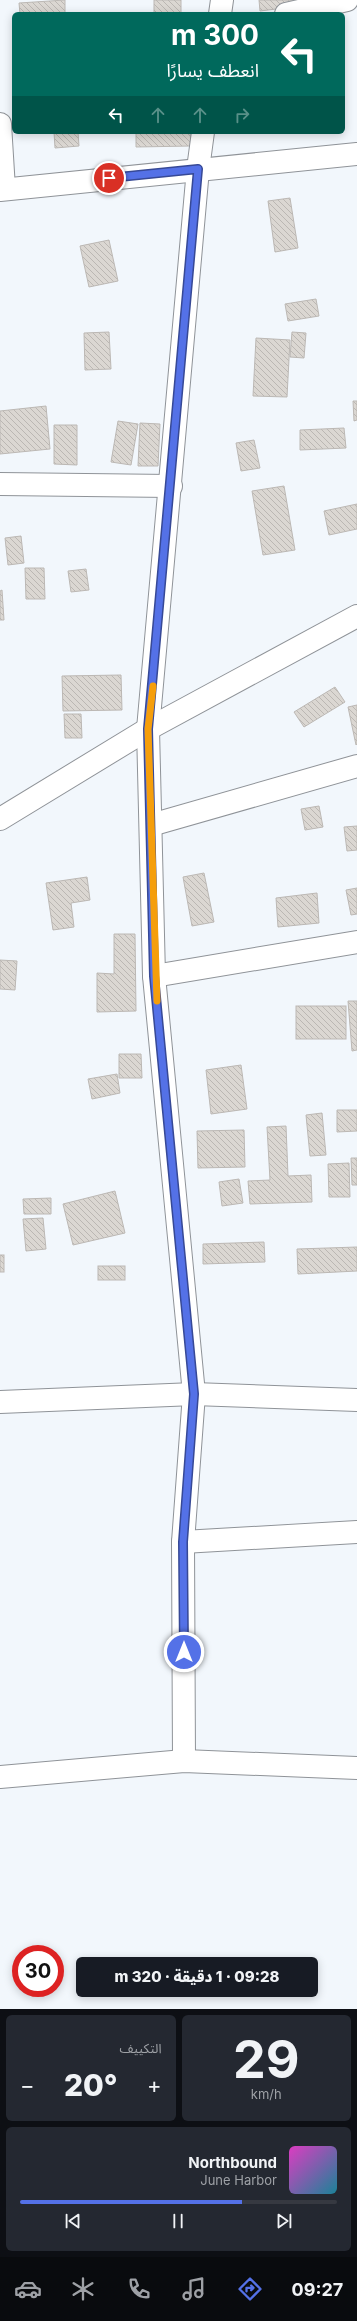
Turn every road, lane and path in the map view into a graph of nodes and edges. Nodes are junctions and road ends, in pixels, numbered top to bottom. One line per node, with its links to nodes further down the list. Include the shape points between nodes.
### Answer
1 (222, 0): 3 (street)
2 (347, 0): 4 (street)
3 (220, 12)
4 (295, 12)
5 (0, 124): 9 (street)
6 (203, 134): 8 (street)
7 (357, 154): 8 (street)
8 (198, 169): 9 (street); 11 (street)
9 (2, 189)
10 (0, 484): 11 (street)
11 (171, 486): 13 (street)
12 (357, 616): 13 (street)
13 (148, 729): 15 (street); 16 (street)
14 (357, 766): 16 (street)
15 (0, 819)
16 (150, 825): 18 (street)
17 (357, 942): 18 (street)
18 (154, 976): 19 (street)
19 (194, 1394): 20 (street); 21 (street); 23 (street)
20 (357, 1400)
21 (0, 1402)
22 (357, 1532): 23 (street)
23 (183, 1542): 24 (street)
24 (184, 1762): 25 (street); 26 (street)
25 (357, 1768)
26 (0, 1777)

